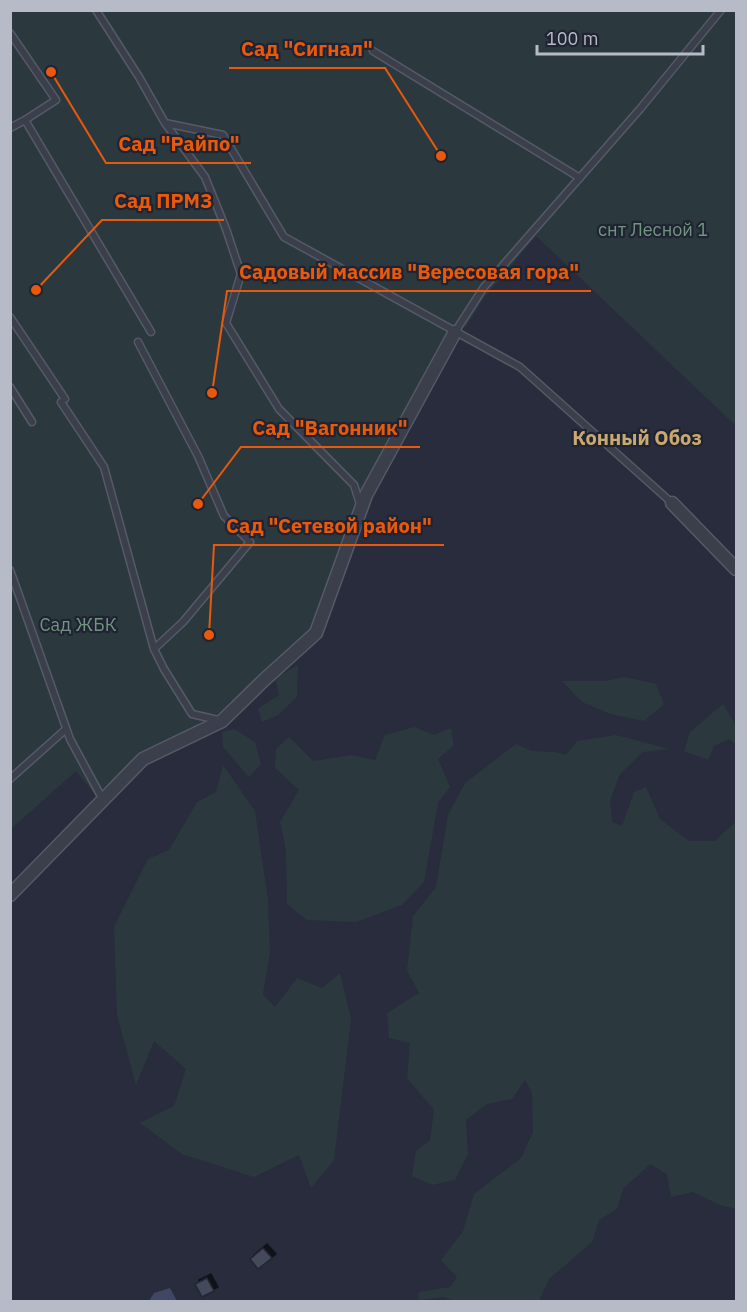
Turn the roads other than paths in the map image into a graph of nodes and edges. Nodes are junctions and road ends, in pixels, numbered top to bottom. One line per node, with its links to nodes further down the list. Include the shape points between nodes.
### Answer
1 (96, 10): 6 (lane)
2 (721, 10): 8 (lane)
3 (10, 33): 5 (lane, via 56,100)
4 (373, 51): 8 (lane)
5 (25, 120): 7 (lane); 10 (lane)
6 (165, 123): 11 (lane, via 223,135 284,237); 16 (lane, via 205,177 242,274 226,323 279,409 354,485)
7 (10, 128)
8 (580, 178): 11 (lane, via 484,287)
9 (10, 316): 19 (lane, via 104,467)
10 (151, 332)
11 (455, 332): 15 (lane, via 520,367); 16 (street)
12 (138, 342): 19 (lane, via 194,446 224,516 250,542 183,622)
13 (10, 387): 14 (lane)
14 (32, 422)
15 (672, 503): 17 (street)
16 (361, 508): 20 (street, via 316,633)
17 (736, 569)
18 (10, 570): 21 (lane)
19 (154, 648): 20 (lane, via 192,714)
20 (222, 721): 23 (street, via 143,759)
21 (66, 729): 22 (lane); 23 (lane)
22 (10, 779)
23 (103, 801): 24 (street)
24 (10, 895)

